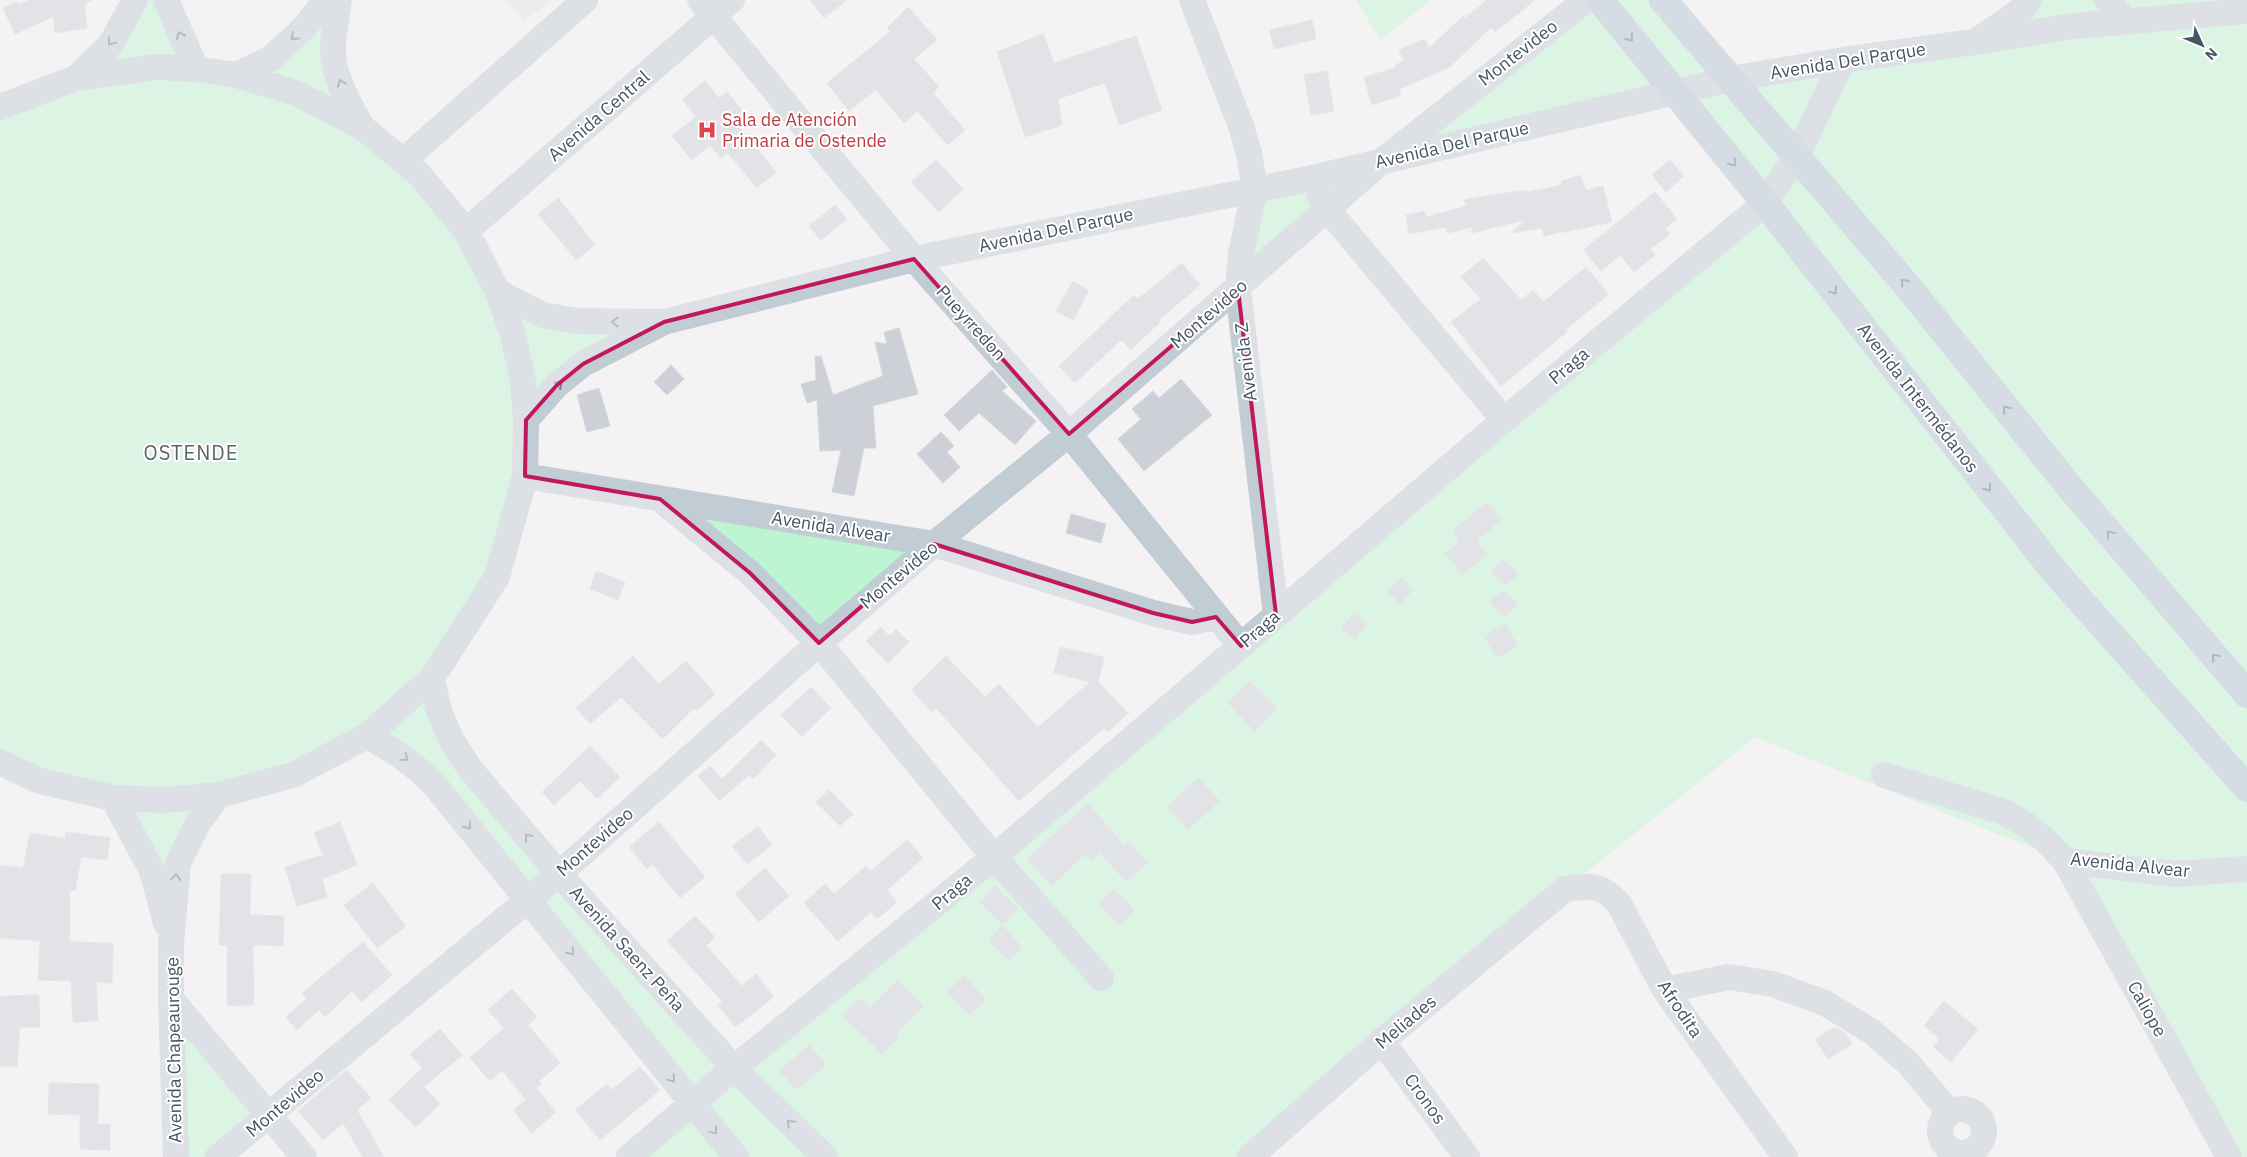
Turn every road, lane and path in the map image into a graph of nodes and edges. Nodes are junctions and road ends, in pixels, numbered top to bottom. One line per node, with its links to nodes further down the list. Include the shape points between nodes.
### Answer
1 (135, 0): 19 (street, one-way to 19, via 111,44)
2 (166, 0): 17 (street, one-way to 2)
3 (326, 0): 18 (street, one-way to 18, via 304,28 270,59)
4 (339, 0): 23 (street, one-way to 4, via 340,83 334,62)
5 (584, 0): 25 (street)
6 (1192, 0): 28 (street, Avenida Z, via 1241,126)
7 (1586, 0): 26 (street, Montevideo)
8 (1600, 0): 21 (main road, Avenida Intermédanos, one-way to 21)
9 (1663, 0): 20 (main road)
10 (2029, 0): 15 (street, via 2024,8)
11 (2107, 0): 14 (street)
12 (715, 5): 31 (street, Avenida Central); 32 (street, Pueyrredon)
13 (2247, 11): 14 (street, Avenida Del Parque)
14 (2125, 21): 15 (street, Avenida Del Parque)
15 (1974, 42): 16 (street, Avenida Del Parque)
16 (1843, 60): 20 (street, Avenida Del Parque); 24 (street, Praga)
17 (196, 69): 18 (street); 19 (street, via 156,68)
18 (236, 75): 23 (street, via 296,93)
19 (76, 78): 22 (street)
20 (1731, 79): 21 (street, Avenida Del Parque); 24 (main road)
21 (1676, 94): 26 (street, Avenida Del Parque); 29 (main road, Avenida Intermédanos, one-way to 29)
22 (0, 107)
23 (362, 127): 25 (street)
24 (1796, 158): 29 (street, Praga); 47 (main road, one-way to 24, via 2068,485 1909,288)
25 (403, 161): 31 (street, via 419,174)
26 (1382, 162): 27 (street, Avenida Del Parque); 30 (street, Montevideo)
27 (1308, 178): 28 (street, Avenida Del Parque); 30 (street)
28 (1255, 189): 32 (street, Avenida Del Parque); 33 (street, Avenida Z)
29 (1765, 202): 37 (street, Praga); 51 (main road, Avenida Intermédanos, one-way to 51, via 2054,572)
30 (1328, 210): 33 (street, Montevideo); 37 (street)
31 (466, 231): 34 (street)
32 (914, 259): 35 (street, Avenida Del Parque); 38 (street, Pueyrredon)
33 (1238, 289): 38 (street, Montevideo); 42 (street, Avenida Z)
34 (498, 292): 35 (street, Avenida Del Parque, one-way to 34, via 577,321 542,315); 36 (street, via 513,335 523,381)
35 (664, 322): 36 (street, Avenida Del Parque, one-way to 35, via 557,385 583,364)
36 (526, 420): 39 (street)
37 (1504, 420): 42 (street, Praga)
38 (1069, 434): 41 (street, Montevideo); 43 (street, Pueyrredon)
39 (525, 476): 40 (street, Avenida Alvear); 46 (street, via 497,576)
40 (660, 499): 41 (street, Avenida Alvear); 44 (street, via 750,573)
41 (934, 544): 43 (street, Avenida Alvear, via 1153,613 1192,622); 44 (street, Montevideo)
42 (1276, 615): 45 (street, Praga)
43 (1216, 617): 45 (street, Pueyrredon)
44 (819, 643): 54 (street); 57 (street, Montevideo)
45 (1241, 646): 54 (street, Praga)
46 (432, 678): 48 (street); 57 (street, Avenida Saenz Peña, one-way to 46, via 465,761 439,712)
47 (2247, 694)
48 (367, 736): 52 (street, via 293,775); 59 (street, one-way to 59, via 399,753 418,768)
49 (0, 762): 53 (street, via 37,780)
50 (1884, 775): 55 (street, Avenida Alvear, via 2004,812 2044,839)
51 (2247, 788)
52 (219, 795): 53 (street, via 166,800); 60 (street, one-way to 52, via 178,863 198,823)
53 (113, 798): 60 (street, via 152,871)
54 (994, 857): 61 (street); 65 (street, Praga)
55 (2065, 861): 56 (street, Avenida Alvear, via 2175,874); 78 (street, Caliope)
56 (2247, 869)
57 (559, 874): 59 (street, Montevideo); 65 (street, Avenida Saenz Peña)
58 (1565, 889): 62 (street, Afrodita, via 1591,886 1609,892 1619,904); 64 (street, Meliades)
59 (528, 899): 66 (street, one-way to 66); 68 (street, Montevideo)
60 (171, 943): 63 (street, Avenida Chapeaurouge)
61 (1101, 978)
62 (1665, 990): 67 (street, via 1729,977 1772,984 1825,1003 1872,1032 1908,1063); 77 (street, Afrodita)
63 (171, 999): 68 (street); 69 (street, Avenida Chapeaurouge)
64 (1382, 1041): 75 (street, Meliades); 76 (street, Cronos)
65 (734, 1068): 66 (street, Praga); 74 (street, Avenida Saenz Peña, one-way to 65)
66 (692, 1104): 72 (street, Praga); 73 (street, one-way to 73)
67 (1950, 1113)
68 (270, 1116): 70 (street, Montevideo); 71 (street)
69 (176, 1157)
70 (218, 1157)
71 (304, 1157)
72 (629, 1157)
73 (736, 1157)
74 (825, 1157)
75 (1250, 1157)
76 (1467, 1157)
77 (1786, 1157)
78 (2229, 1157)

